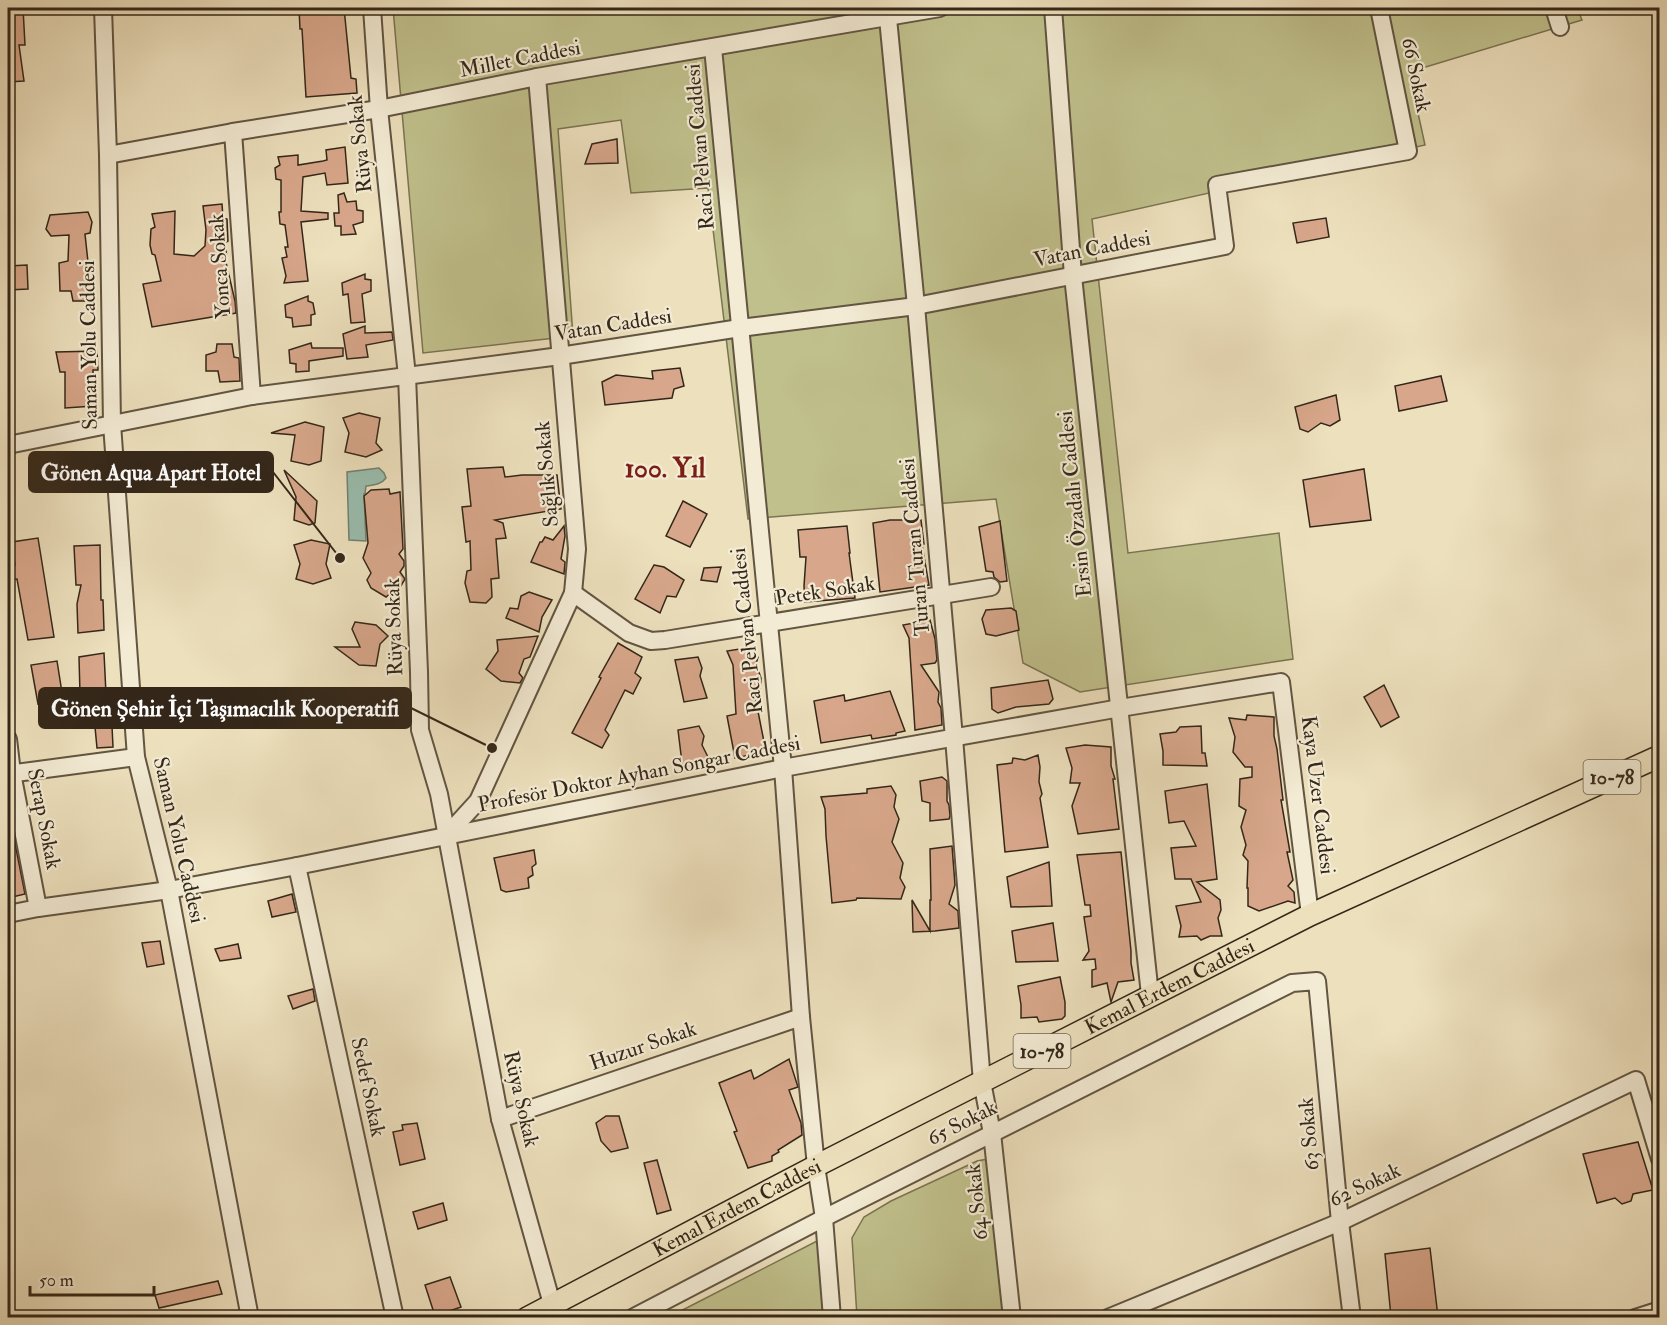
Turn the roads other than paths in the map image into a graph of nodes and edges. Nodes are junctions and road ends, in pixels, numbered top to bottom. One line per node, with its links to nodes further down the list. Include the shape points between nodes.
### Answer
1 (103, 8): 13 (street, Saman Yolu Caddesi)
2 (372, 8): 11 (street, Rüya Sokak)
3 (940, 8): 7 (street, Millet Caddesi)
4 (1053, 8): 15 (street, Ersin Özadalı Caddesi)
5 (1379, 8): 14 (street, 66 Sokak, via 1408,151 1217,185)
6 (1554, 8): 8 (street)
7 (888, 12): 9 (street, Millet Caddesi); 16 (street, Turan Turan Caddesi)
8 (1560, 27)
9 (713, 48): 10 (street, Millet Caddesi); 17 (street, Raci Pelvan Caddesi)
10 (537, 77): 11 (street, Millet Caddesi); 18 (street, Sağlık Sokak)
11 (379, 109): 12 (street, Millet Caddesi); 19 (street, Rüya Sokak)
12 (233, 132): 13 (street, Millet Caddesi); 20 (street, Yonca Sokak)
13 (108, 155): 21 (street, Saman Yolu Caddesi)
14 (1225, 246): 15 (street, Vatan Caddesi)
15 (1073, 276): 16 (street, Vatan Caddesi); 28 (street, Ersin Özadalı Caddesi)
16 (916, 306): 17 (street, Vatan Caddesi); 25 (street, Turan Turan Caddesi)
17 (740, 328): 18 (street, Vatan Caddesi); 26 (street, Raci Pelvan Caddesi)
18 (560, 356): 19 (street, Vatan Caddesi); 24 (street, Sağlık Sokak, via 577,549)
19 (408, 376): 20 (street, Vatan Caddesi); 35 (street, Rüya Sokak, via 420,730)
20 (252, 396): 21 (street, Vatan Caddesi)
21 (112, 424): 22 (street, Vatan Caddesi); 31 (street, Saman Yolu Caddesi)
22 (8, 445)
23 (991, 587): 25 (street, Petek Sokak)
24 (573, 593): 26 (street, Petek Sokak, via 629,633 651,641); 35 (street, Sağlık Sokak, via 478,801)
25 (942, 595): 26 (street, Petek Sokak); 29 (street, Turan Turan Caddesi)
26 (769, 623): 33 (street, Raci Pelvan Caddesi)
27 (1281, 682): 28 (street, Profesör Doktor Ayhan Songar Caddesi); 40 (street, Kaya Uzer Caddesi)
28 (1120, 708): 29 (street, Profesör Doktor Ayhan Songar Caddesi); 42 (street, Ersin Özadalı Caddesi)
29 (954, 738): 33 (street, Profesör Doktor Ayhan Songar Caddesi); 44 (street, Turan Turan Caddesi)
30 (8, 739): 34 (street, Serap Sokak)
31 (136, 757): 34 (street); 37 (street, Saman Yolu Caddesi)
32 (1658, 758): 40 (main road, Kemal Erdem Caddesi / 10-78)
33 (783, 768): 35 (street, Profesör Doktor Ayhan Songar Caddesi); 43 (street, Raci Pelvan Caddesi)
34 (10, 773): 38 (street, Serap Sokak)
35 (447, 835): 36 (street, Profesör Doktor Ayhan Songar Caddesi); 45 (street, Rüya Sokak)
36 (297, 866): 37 (street, Profesör Doktor Ayhan Songar Caddesi); 54 (street, Sedef Sokak)
37 (169, 890): 38 (street, Profesör Doktor Ayhan Songar Caddesi); 53 (street, Saman Yolu Caddesi)
38 (38, 908): 39 (street, Profesör Doktor Ayhan Songar Caddesi)
39 (8, 914)
40 (1310, 915): 42 (main road, Kemal Erdem Caddesi / 10-78)
41 (1317, 981): 46 (street, 65 Sokak, via 1292,983); 50 (street, 63 Sokak)
42 (1150, 995): 44 (main road, Kemal Erdem Caddesi / 10-78)
43 (801, 1017): 45 (street, Huzur Sokak); 48 (street, Raci Pelvan Caddesi)
44 (982, 1082): 46 (street, 64 Sokak); 48 (main road, Kemal Erdem Caddesi / 10-78)
45 (500, 1119): 51 (street, Rüya Sokak)
46 (993, 1133): 49 (street, 65 Sokak); 58 (street, 64 Sokak)
47 (1659, 1160): 50 (street, 62 Sokak, via 1636,1080)
48 (816, 1166): 49 (street, Raci Pelvan Caddesi); 51 (main road, Kemal Erdem Caddesi / 10-78)
49 (824, 1218): 56 (street, 65 Sokak); 57 (street, Raci Pelvan Caddesi)
50 (1340, 1222): 59 (street, 62 Sokak); 60 (street, 63 Sokak)
51 (556, 1310): 55 (main road, Kemal Erdem Caddesi / 10-78)
52 (1659, 1310): 61 (street)
53 (250, 1317)
54 (395, 1317)
55 (527, 1317)
56 (632, 1317)
57 (832, 1317)
58 (1012, 1317)
59 (1108, 1317)
60 (1352, 1317)
61 (1635, 1317)

